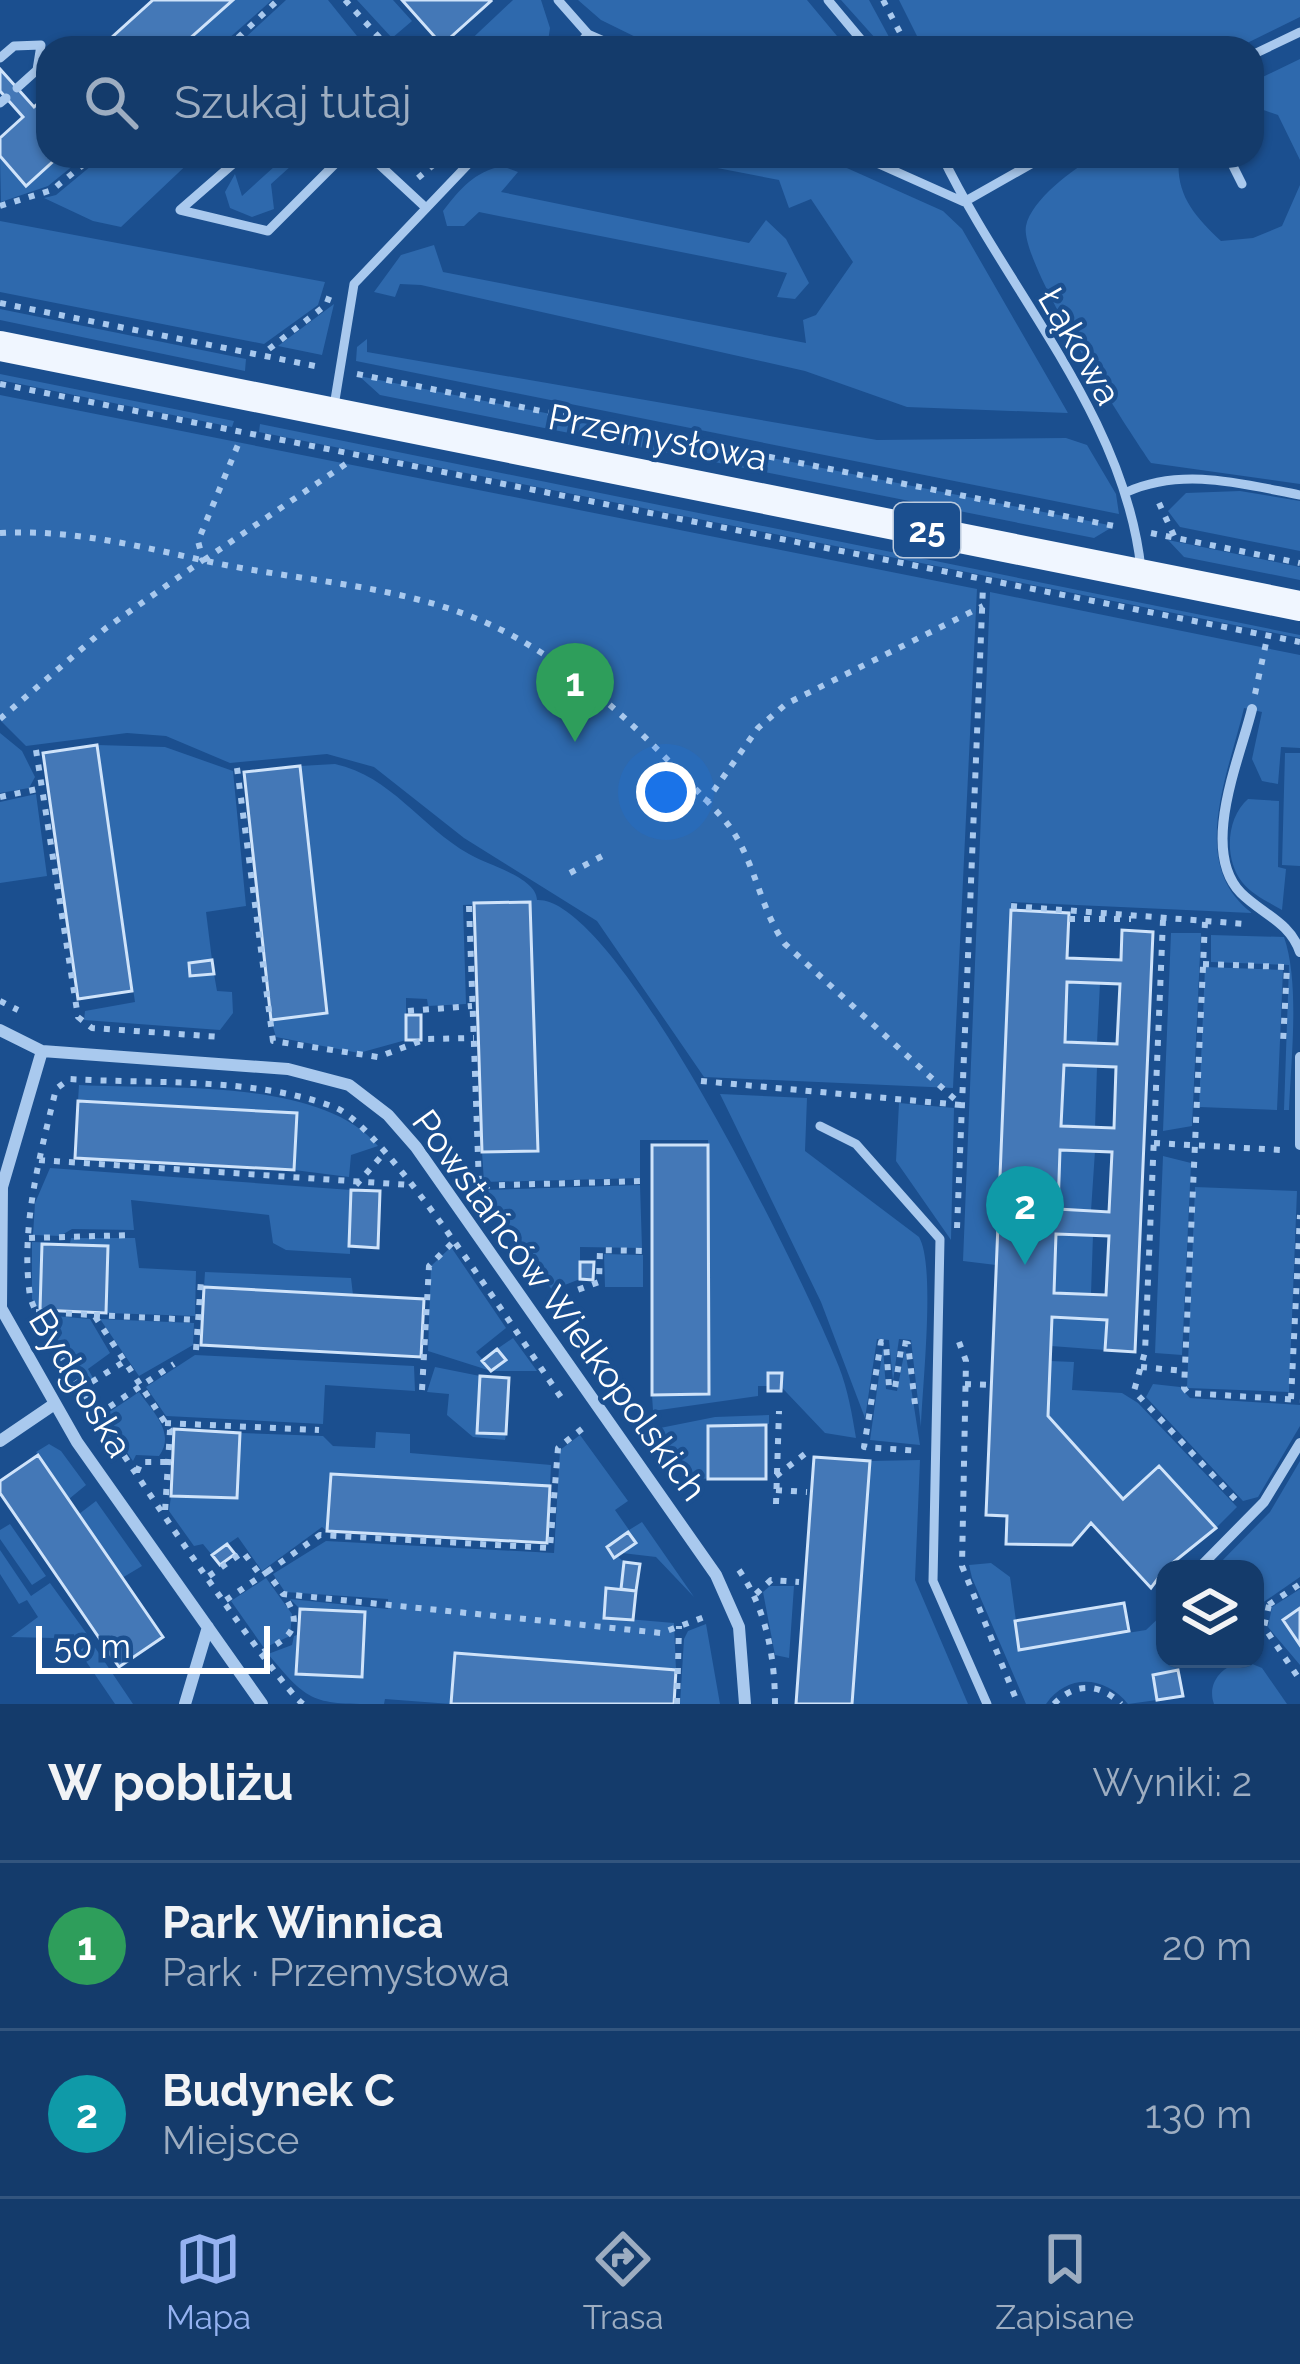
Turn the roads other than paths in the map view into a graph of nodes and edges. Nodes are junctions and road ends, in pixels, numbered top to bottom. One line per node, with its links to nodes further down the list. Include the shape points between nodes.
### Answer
1 (558, 0): 4 (lane)
2 (828, 0): 6 (lane)
3 (1300, 32): 8 (lane)
4 (589, 34): 5 (lane)
5 (593, 36)
6 (858, 36)
7 (36, 45): 9 (lane, via 14,46)
8 (1264, 49)
9 (0, 58)
10 (36, 71): 11 (lane)
11 (16, 88)
12 (228, 168): 13 (lane, via 180,210 268,231)
13 (332, 168)
14 (383, 168): 22 (lane)
15 (464, 168): 22 (lane)
16 (888, 168): 21 (lane)
17 (948, 168): 21 (lane, Łąkowa)
18 (1024, 168): 21 (lane)
19 (1234, 168): 20 (lane)
20 (1242, 184)
21 (964, 202): 25 (lane, Łąkowa)
22 (425, 207): 24 (lane, via 354,284)
23 (0, 346): 24 (main road, Przemysłowa / 25)
24 (333, 413): 27 (main road, Przemysłowa / 25)
25 (1127, 492): 26 (lane, via 1192,478); 27 (lane, Łąkowa)
26 (1300, 495)
27 (1142, 574): 28 (main road, Przemysłowa / 25)
28 (1300, 605)
29 (1252, 709): 30 (street, via 1227,816 1225,862 1239,891 1292,932)
30 (1300, 952)
31 (0, 1030): 32 (street, Powstańców Wielkopolskich)
32 (42, 1051): 36 (street, Bydgoska, via 2,1186 1,1308); 43 (street, Powstańców Wielkopolskich, via 288,1069 349,1084 388,1115 716,1575 739,1627)
33 (1300, 1058): 35 (street)
34 (820, 1126): 44 (lane, via 856,1144 940,1239 932,1581)
35 (1296, 1148)
36 (53, 1405): 37 (street); 40 (street, Bydgoska)
37 (0, 1442)
38 (1300, 1443): 39 (street, via 1251,1515)
39 (1207, 1560)
40 (208, 1627): 41 (street); 42 (street, Bydgoska)
41 (185, 1704)
42 (262, 1704)
43 (745, 1704)
44 (987, 1704)

